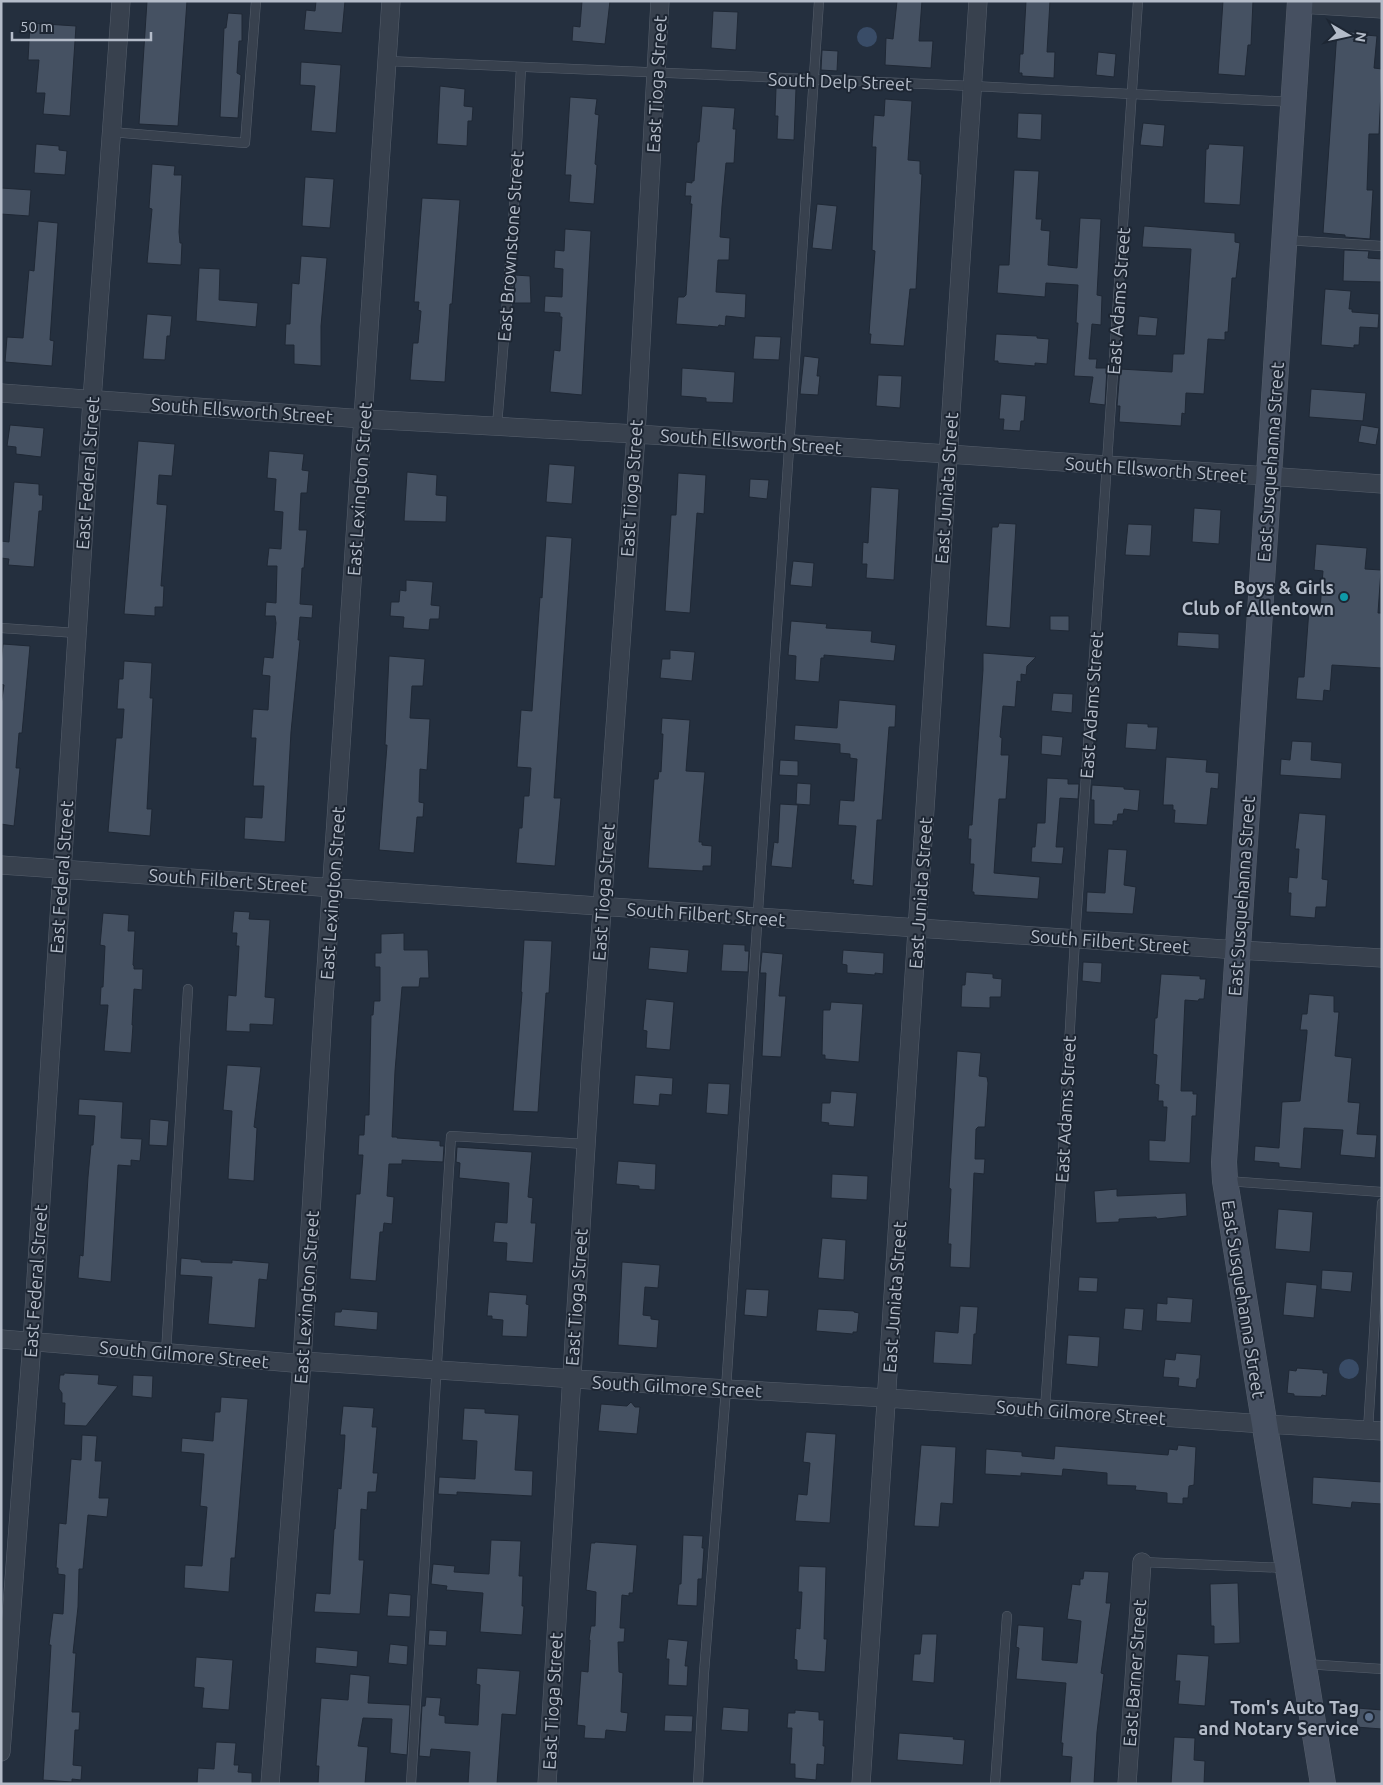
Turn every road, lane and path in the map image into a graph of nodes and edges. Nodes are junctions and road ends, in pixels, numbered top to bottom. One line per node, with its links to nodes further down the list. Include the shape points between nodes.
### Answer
1 (121, 1): 17 (street, East Federal Street)
2 (256, 1): 17 (lane, via 245,144)
3 (391, 1): 10 (street, East Lexington Street)
4 (660, 1): 12 (street, East Tioga Street)
5 (819, 1): 13 (lane)
6 (978, 1): 14 (street, East Juniata Street)
7 (1138, 1): 15 (lane, East Adams Street)
8 (1300, 3): 9 (street); 16 (main road, East Susquehanna Street)
9 (1382, 9)
10 (387, 61): 11 (lane, South Delp Street); 22 (street, East Lexington Street)
11 (521, 67): 12 (lane, South Delp Street); 23 (lane, East Brownstone Street)
12 (656, 73): 13 (lane, South Delp Street); 24 (street, East Tioga Street)
13 (814, 80): 14 (lane, South Delp Street); 25 (lane)
14 (972, 86): 15 (lane, South Delp Street); 26 (street, East Juniata Street)
15 (1132, 94): 16 (lane, South Delp Street); 27 (lane, East Adams Street)
16 (1293, 102): 18 (main road, East Susquehanna Street)
17 (112, 132): 21 (street, East Federal Street)
18 (1284, 240): 19 (lane); 28 (main road, East Susquehanna Street)
19 (1382, 246)
20 (1, 393): 21 (street, South Ellsworth Street)
21 (92, 400): 22 (street, South Ellsworth Street); 31 (street, East Federal Street)
22 (364, 419): 23 (street, South Ellsworth Street); 34 (street, East Lexington Street)
23 (497, 426): 24 (street, South Ellsworth Street)
24 (636, 434): 25 (street, South Ellsworth Street); 35 (street, East Tioga Street)
25 (790, 444): 26 (street, South Ellsworth Street); 36 (lane)
26 (948, 454): 27 (street, South Ellsworth Street); 37 (street, East Juniata Street)
27 (1107, 465): 28 (street, South Ellsworth Street); 38 (lane, East Adams Street)
28 (1269, 477): 29 (street, South Ellsworth Street); 39 (main road, East Susquehanna Street)
29 (1382, 484)
30 (1, 628): 31 (lane)
31 (77, 633): 33 (street, East Federal Street)
32 (1, 865): 33 (street, South Filbert Street)
33 (61, 869): 34 (street, South Filbert Street); 47 (street, East Federal Street)
34 (332, 887): 35 (street, South Filbert Street); 49 (street, East Lexington Street)
35 (602, 907): 36 (street, South Filbert Street); 42 (street, East Tioga Street)
36 (757, 917): 37 (street, South Filbert Street); 52 (lane)
37 (918, 928): 38 (street, South Filbert Street); 53 (street, East Juniata Street)
38 (1075, 939): 39 (street, South Filbert Street); 54 (lane, East Adams Street)
39 (1238, 950): 40 (street, South Filbert Street); 43 (main road, East Susquehanna Street)
40 (1382, 958)
41 (188, 989): 48 (lane)
42 (586, 1144): 50 (lane, via 451,1136); 51 (street, East Tioga Street)
43 (1225, 1181): 44 (lane); 55 (main road, East Susquehanna Street)
44 (1382, 1192)
45 (1382, 1204): 56 (lane)
46 (1, 1339): 47 (street, South Gilmore Street)
47 (32, 1342): 48 (street, South Gilmore Street); 62 (street, East Federal Street)
48 (166, 1353): 49 (street, South Gilmore Street)
49 (302, 1361): 50 (street, South Gilmore Street); 63 (street, East Lexington Street)
50 (436, 1370): 51 (street, South Gilmore Street); 64 (lane)
51 (571, 1380): 52 (street, South Gilmore Street); 65 (street, East Tioga Street)
52 (726, 1389): 53 (street, South Gilmore Street); 66 (lane)
53 (887, 1398): 54 (street, South Gilmore Street); 67 (street, East Juniata Street)
54 (1045, 1409): 55 (street, South Gilmore Street)
55 (1264, 1424): 56 (street, South Gilmore Street); 58 (main road, East Susquehanna Street)
56 (1375, 1430)
57 (1142, 1562): 58 (lane); 69 (street, East Barner Street)
58 (1287, 1568): 60 (main road, East Susquehanna Street)
59 (1007, 1616): 68 (lane)
60 (1303, 1664): 61 (lane); 70 (main road, East Susquehanna Street)
61 (1382, 1669)
62 (1, 1752)
63 (270, 1784)
64 (411, 1784)
65 (547, 1784)
66 (698, 1784)
67 (861, 1784)
68 (995, 1784)
69 (1127, 1784)
70 (1324, 1784)

